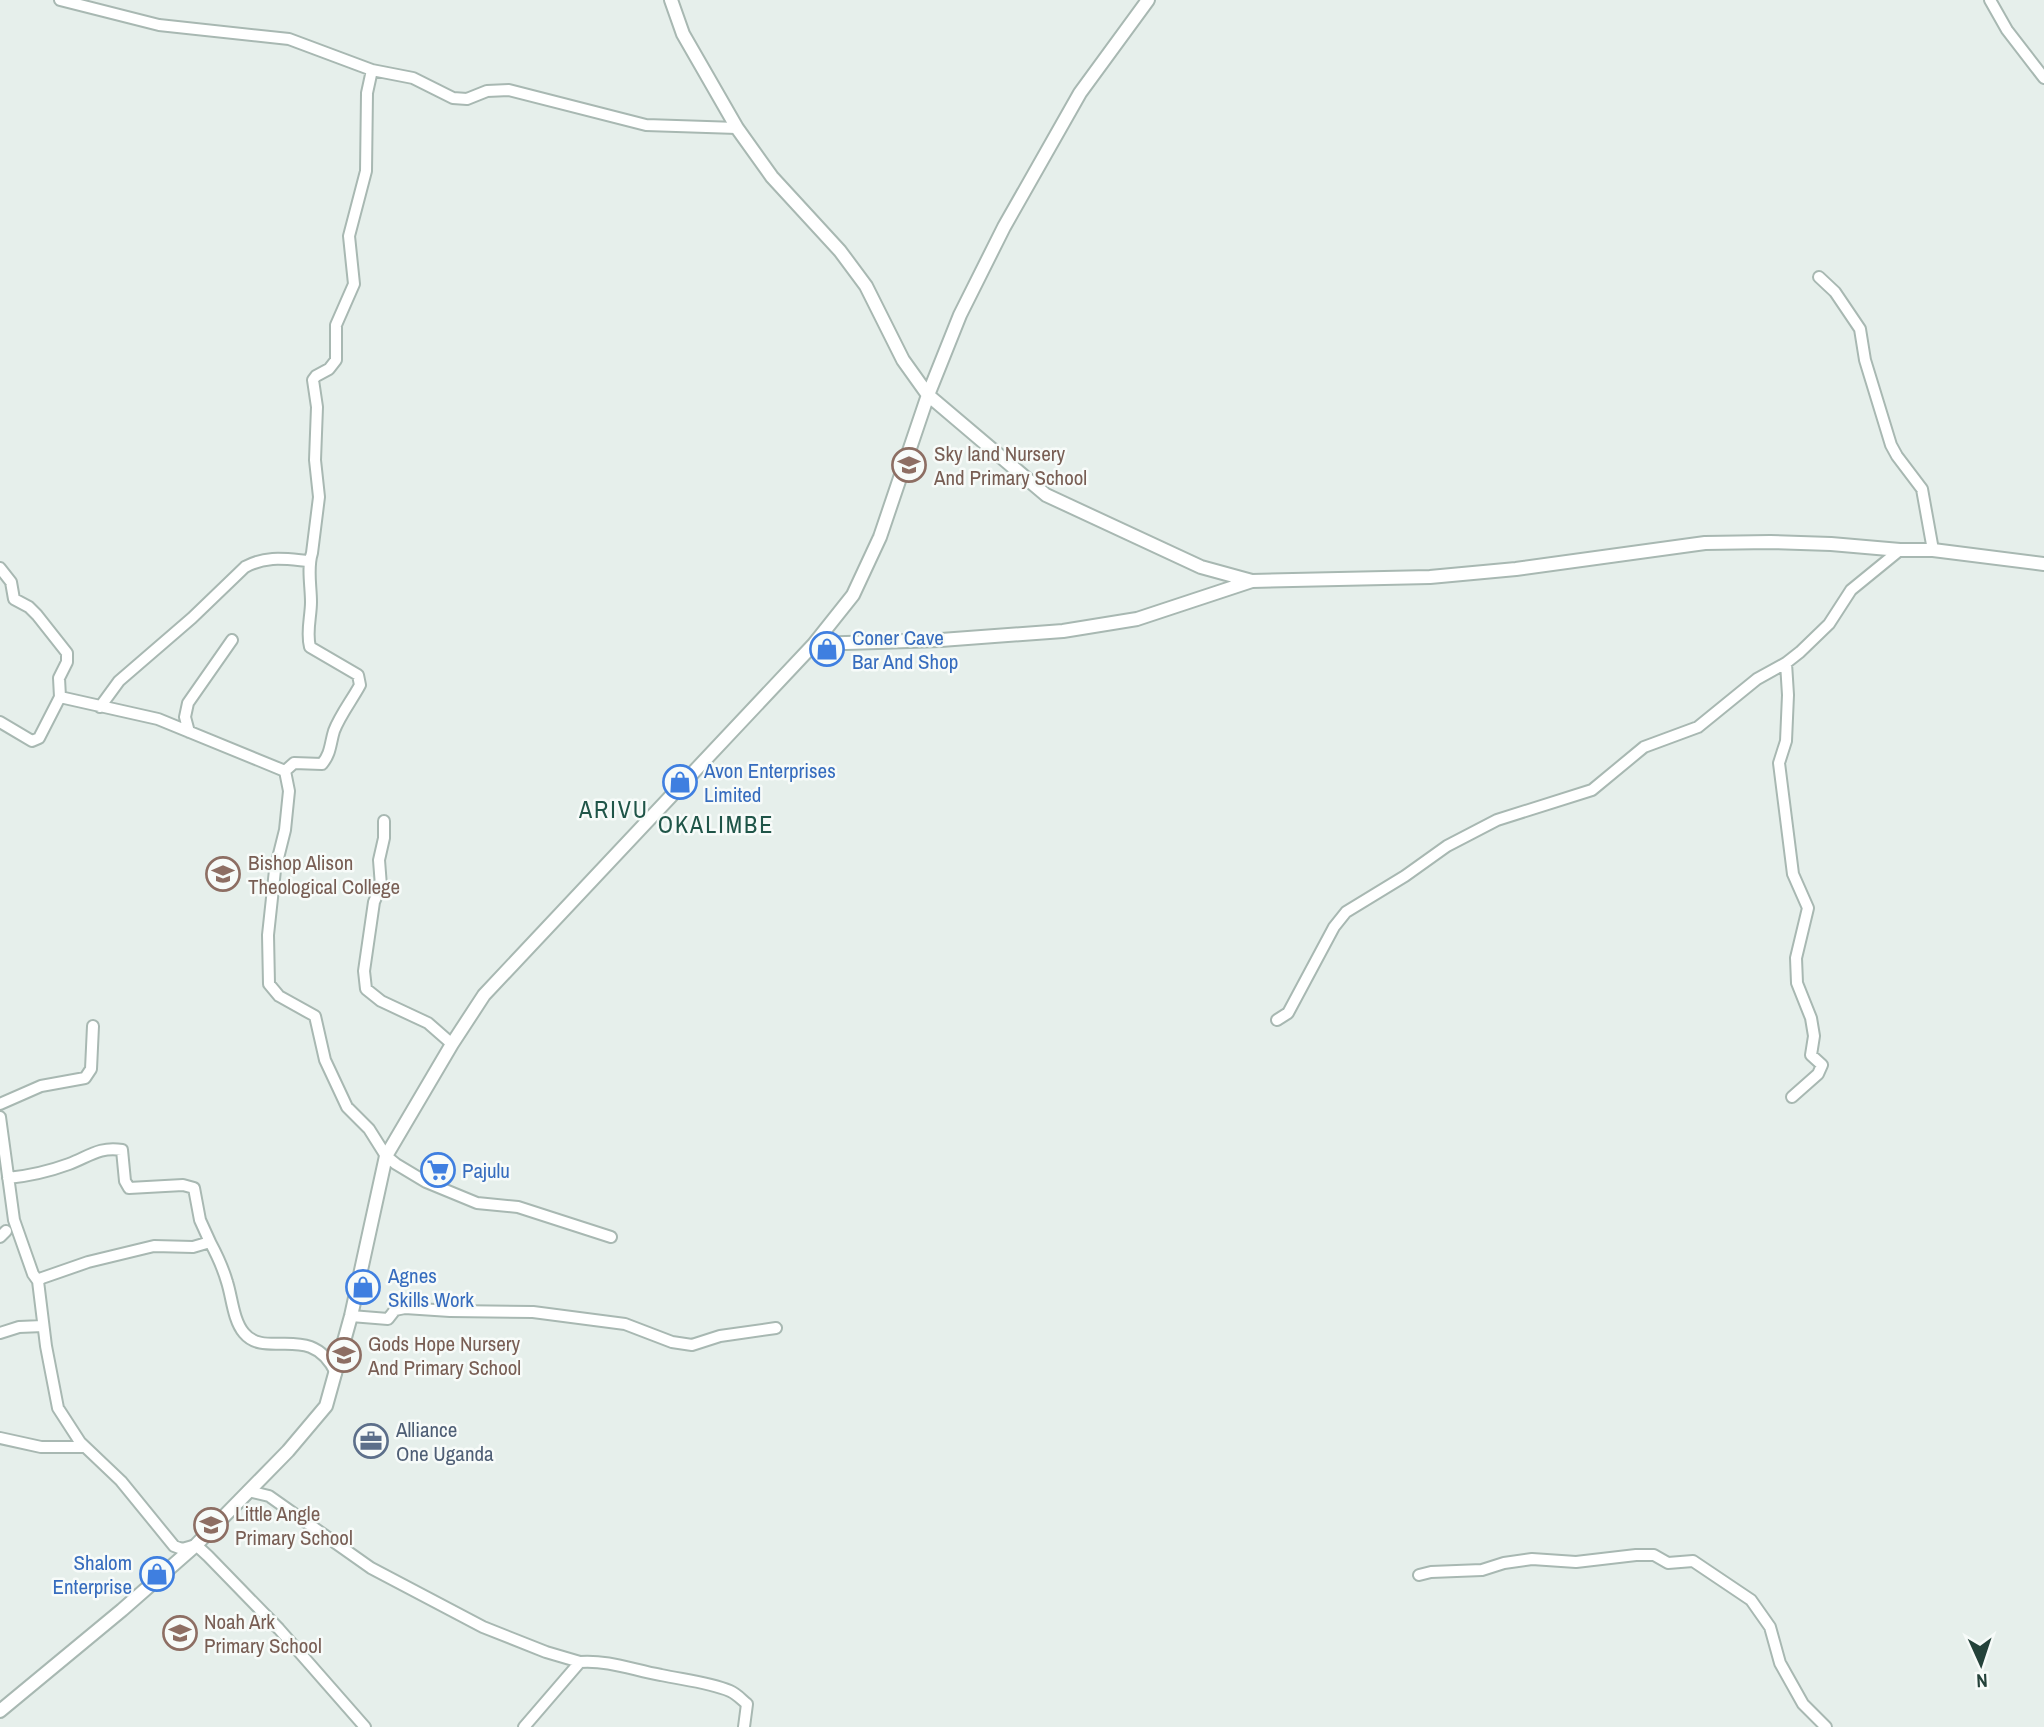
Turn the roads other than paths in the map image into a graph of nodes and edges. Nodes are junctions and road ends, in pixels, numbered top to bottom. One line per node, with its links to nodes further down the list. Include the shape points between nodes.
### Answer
1 (60, 0): 5 (street, via 159,25 289,39)
2 (671, 0): 7 (street, via 683,34)
3 (1148, 0): 9 (street, via 1080,93 1004,227 960,315)
4 (1990, 0): 6 (street)
5 (372, 70): 7 (street, via 413,78 458,99 509,90 646,125); 12 (street, via 367,93 366,171 349,236 354,284 335,324 336,360 314,379 318,496)
6 (2044, 78)
7 (737, 128): 9 (street, via 772,177 866,286 903,360)
8 (1819, 277): 10 (street, via 1860,329 1888,435 1897,456 1922,489)
9 (928, 395): 15 (street, via 1046,495 1201,567); 17 (street, via 875,549 853,595)
10 (1933, 550): 11 (street); 13 (street)
11 (1900, 551): 15 (street, via 1831,544 1705,543 1430,577); 18 (street, via 1851,590 1829,624)
12 (309, 561): 20 (street, via 272,558 245,567 119,681); 23 (street, via 310,646 358,675 360,685 322,764 294,763)
13 (2044, 564)
14 (0, 568): 19 (street, via 11,582 14,598 37,615 67,653 59,678)
15 (1252, 581): 17 (street, via 1137,619 1063,631)
16 (232, 640): 22 (street, via 188,703)
17 (814, 645): 27 (street, via 493,985)
18 (1786, 663): 25 (street, via 1757,679 1698,727 1644,747 1592,790 1497,820 1447,846 1346,912 1288,1013); 28 (street, via 1786,741 1779,763 1793,874 1808,908 1796,958 1797,983 1811,1018 1811,1055 1822,1065)
19 (60, 697): 20 (street); 21 (street, via 36,740)
20 (100, 707): 22 (street, via 159,719)
21 (0, 722)
22 (189, 732): 23 (street)
23 (285, 771): 31 (street, via 289,791 268,936 269,984 279,996 315,1016 325,1060 347,1107 369,1129)
24 (384, 821): 27 (street, via 381,886 374,902 364,971 366,989 384,1003 428,1023)
25 (1277, 1020)
26 (93, 1026): 29 (street, via 91,1069 85,1078 41,1086)
27 (452, 1044): 31 (street)
28 (1792, 1097)
29 (0, 1104)
30 (0, 1117): 32 (street)
31 (386, 1156): 33 (street, via 426,1182 477,1203 518,1207); 36 (street)
32 (8, 1178): 34 (street, via 70,1164 92,1152 121,1150 129,1188 194,1188); 35 (street, via 17,1232)
33 (611, 1237)
34 (210, 1242): 35 (street, via 193,1247 154,1246 88,1262); 40 (street, via 242,1332 258,1342 302,1343 323,1353)
35 (38, 1282): 37 (street)
36 (351, 1316): 38 (street, via 388,1319 395,1310 405,1308 533,1312 625,1324 692,1345); 40 (street)
37 (43, 1326): 39 (street); 42 (street, via 58,1408)
38 (776, 1328)
39 (0, 1333)
40 (336, 1373): 43 (street, via 326,1406)
41 (0, 1437): 42 (street, via 41,1447)
42 (85, 1447): 44 (street, via 121,1481 174,1546)
43 (248, 1492): 44 (street); 46 (street, via 270,1496 371,1568 483,1628)
44 (196, 1545): 47 (street); 48 (street)
45 (1419, 1575): 51 (street, via 1482,1570 1532,1559 1576,1562 1654,1555 1668,1563 1693,1561 1751,1601 1770,1627 1780,1662 1803,1704)
46 (580, 1662): 49 (street); 50 (street, via 610,1662 733,1692 747,1704)
47 (0, 1711)
48 (365, 1727)
49 (524, 1727)
50 (744, 1727)
51 (1826, 1727)

